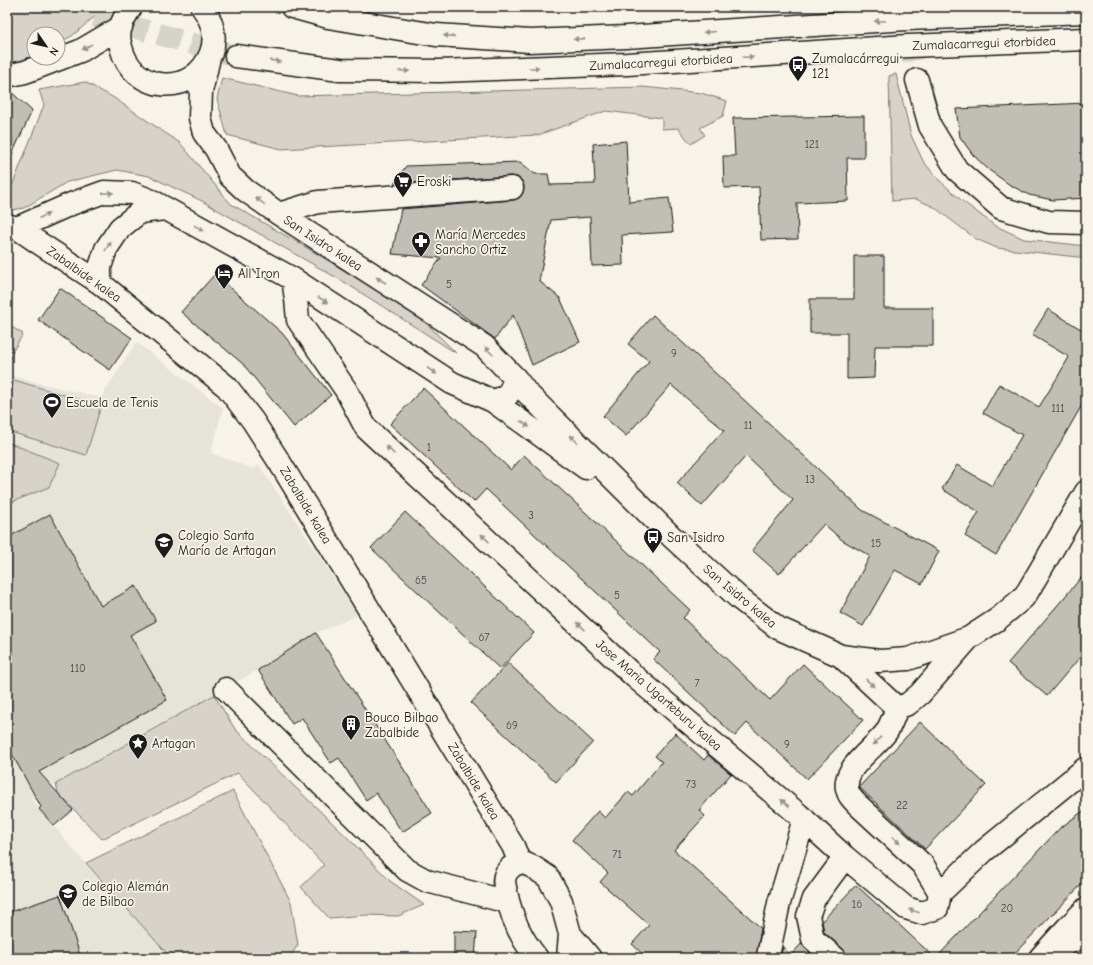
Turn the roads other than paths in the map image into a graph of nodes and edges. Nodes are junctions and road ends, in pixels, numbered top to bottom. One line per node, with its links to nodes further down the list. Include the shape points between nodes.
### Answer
1 (131, 7): 8 (street)
2 (202, 7): 9 (street, via 209,16)
3 (221, 7): 9 (street, San Isidro kalea)
4 (292, 7): 7 (street, Zumalacarregui etorbidea, one-way to 4, via 626,37 530,41 436,35 328,17)
5 (998, 11): 6 (street, Zumalacarregui etorbidea); 7 (street, Zumalacarregui etorbidea)
6 (1086, 12)
7 (910, 13)
8 (121, 27): 12 (street, via 120,42 123,56 131,69 142,79 156,84 171,85 185,81 198,73); 13 (street, one-way to 13, via 80,51 25,72)
9 (214, 32): 12 (street, San Isidro kalea)
10 (1086, 39): 11 (street, Zumalacarregui etorbidea, one-way to 10, via 340,70 440,71)
11 (236, 56)
12 (208, 62): 17 (street, San Isidro kalea, one-way to 12, via 230,176 204,133 200,118 201,92)
13 (7, 76)
14 (917, 80): 18 (street, via 930,126 957,170 995,203 1001,208 1049,222)
15 (512, 188): 17 (street, via 318,202)
16 (165, 209): 19 (street, San Isidro kalea, one-way to 16, via 104,192 132,193 152,200); 20 (street, San Isidro kalea, one-way to 20); 21 (street, one-way to 16, via 100,267 106,249 120,228 140,212)
17 (279, 214): 22 (street, San Isidro kalea, one-way to 17, via 484,346)
18 (1086, 223)
19 (12, 226): 21 (street, Zabalbide kalea)
20 (293, 279): 23 (street, San Isidro kalea, one-way to 23, via 452,383); 31 (street, Jose Maria Ugarteburu kalea, one-way to 20, via 635,677 366,428 346,390 298,320)
21 (100, 283): 33 (street, Zabalbide kalea, via 227,386 253,421 497,819)
22 (516, 379): 23 (street, via 507,396); 25 (street, San Isidro kalea, one-way to 22, via 526,392)
23 (493, 401): 25 (street, San Isidro kalea, one-way to 25)
24 (1086, 492): 26 (street, San Isidro kalea, via 1023,598)
25 (651, 516): 27 (street, San Isidro kalea, via 740,599 778,628)
26 (969, 638): 27 (street, San Isidro kalea, via 908,659 880,661); 29 (street, San Isidro kalea, via 920,694 908,704)
27 (841, 656): 29 (street, San Isidro kalea, one-way to 29)
28 (226, 689): 35 (street, via 407,870 427,881)
29 (897, 708): 34 (street, one-way to 34, via 887,731 848,775 846,786 858,805 923,865)
30 (1086, 768): 34 (street, Jose Maria Ugarteburu kalea, via 984,851)
31 (804, 819): 32 (street, Jose Maria Ugarteburu kalea); 39 (street, via 779,903)
32 (845, 857): 34 (street, Jose Maria Ugarteburu kalea, one-way to 32, via 937,908 922,913 906,908); 44 (street, via 814,900 808,916 814,938)
33 (519, 861): 35 (street, via 504,877); 37 (street, via 548,877 561,901)
34 (940, 893)
35 (508, 902): 41 (street, via 517,927)
36 (1086, 910): 40 (street)
37 (570, 934): 42 (street); 43 (street)
38 (1086, 935): 40 (street)
39 (768, 956)
40 (1042, 956)
41 (537, 958)
42 (568, 958)
43 (590, 958)
44 (835, 958)

